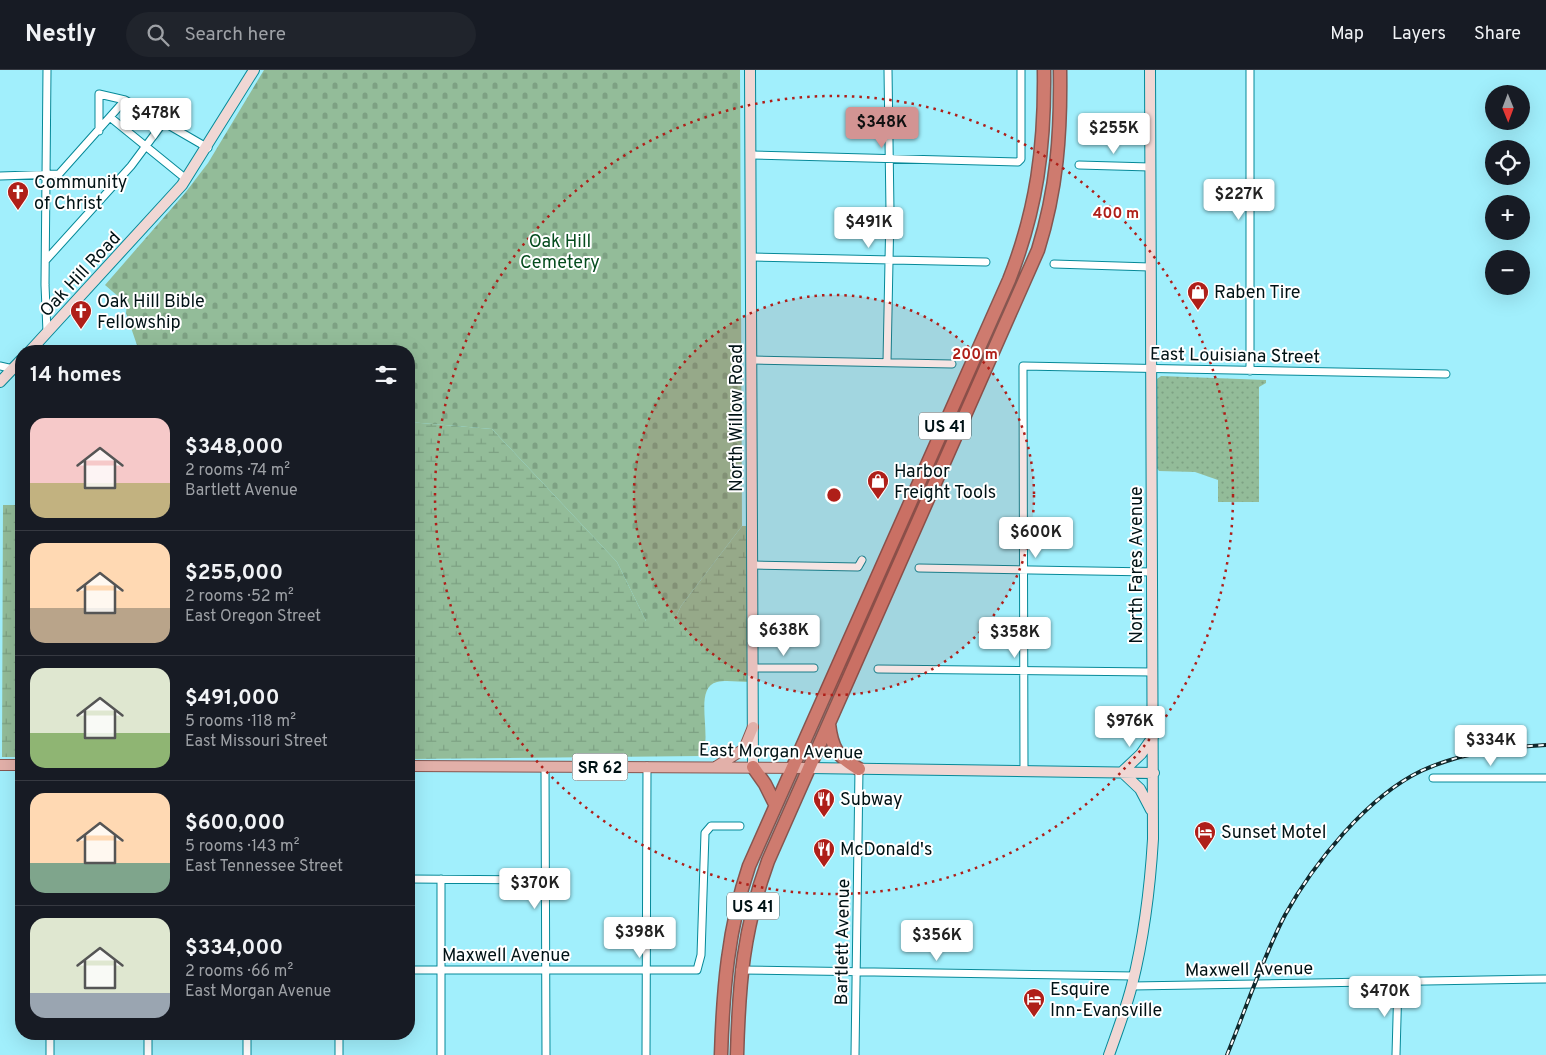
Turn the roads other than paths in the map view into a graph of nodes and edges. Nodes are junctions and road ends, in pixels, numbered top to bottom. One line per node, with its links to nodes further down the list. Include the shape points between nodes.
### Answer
1 (47, 70): 21 (street)
2 (254, 70): 15 (street, Oak Hill Road)
3 (750, 70): 16 (street, North Willow Road)
4 (888, 70): 17 (street)
5 (1021, 70): 17 (street, via 1021,159 1018,162)
6 (1044, 70): 61 (highway, US 41, via 1041,166 1018,258)
7 (1060, 70): 51 (highway, US 41, via 1059,151 1038,250)
8 (1150, 70): 19 (street, North Fares Avenue)
9 (1250, 70): 38 (street)
10 (126, 100): 11 (street); 12 (street); 13 (street, via 99,94)
11 (111, 118): 13 (street); 14 (street)
12 (163, 123): 14 (street); 15 (street)
13 (99, 131): 21 (street, via 61,172)
14 (147, 147): 22 (street); 24 (street)
15 (208, 148): 22 (street, Oak Hill Road)
16 (751, 155): 17 (street); 23 (street, North Willow Road)
17 (890, 160): 25 (street)
18 (1078, 165): 19 (street)
19 (1150, 167): 28 (street, North Fares Avenue)
20 (0, 176): 21 (street)
21 (48, 176): 24 (street)
22 (186, 179): 29 (street, Oak Hill Road)
23 (752, 257): 25 (street); 31 (street, North Willow Road)
24 (46, 260): 29 (street)
25 (889, 261): 26 (street); 32 (street)
26 (986, 262)
27 (1054, 264): 28 (street)
28 (1150, 267): 36 (street, North Fares Avenue)
29 (47, 332): 30 (street, Oak Hill Road)
30 (35, 345)
31 (752, 360): 32 (street); 42 (street, North Willow Road)
32 (887, 362): 33 (street)
33 (952, 364)
34 (0, 366): 37 (street)
35 (15, 367): 37 (street)
36 (1151, 368): 38 (street, East Louisiana Street); 44 (street, East Louisiana Street, via 1023,366); 45 (street, North Fares Avenue)
37 (13, 369): 40 (street)
38 (1250, 371): 39 (street, East Louisiana Street)
39 (1446, 374)
40 (0, 382)
41 (860, 563): 42 (street)
42 (753, 564): 46 (street, North Willow Road)
43 (919, 568): 44 (street)
44 (1024, 570): 45 (street); 49 (street)
45 (1152, 572): 50 (street, North Fares Avenue)
46 (753, 668): 47 (street); 52 (street, North Willow Road)
47 (814, 668)
48 (878, 669): 49 (street)
49 (1025, 670): 50 (street); 64 (street)
50 (1152, 672): 53 (street, North Fares Avenue)
51 (829, 722): 62 (highway, US 41); 63 (highway, via 834,748)
52 (753, 727): 59 (main road, via 744,750); 60 (street, North Willow Road)
53 (1153, 736): 65 (street, via 1141,754); 66 (street, North Fares Avenue)
54 (0, 765): 55 (main road)
55 (15, 765)
56 (415, 766): 57 (main road, East Morgan Avenue / SR 62)
57 (545, 766): 58 (main road, East Morgan Avenue / SR 62); 74 (street)
58 (647, 766): 59 (main road, East Morgan Avenue / SR 62); 78 (street)
59 (715, 766): 60 (main road, East Morgan Avenue / SR 62)
60 (753, 767): 61 (main road, East Morgan Avenue / SR 62); 69 (highway)
61 (792, 767): 62 (main road, East Morgan Avenue / SR 62); 69 (highway, US 41)
62 (809, 768): 63 (street, East Morgan Avenue); 79 (highway, US 41, via 761,880)
63 (858, 769): 64 (street, East Morgan Avenue); 80 (street, Bartlett Avenue)
64 (1024, 771): 65 (street, East Morgan Avenue)
65 (1122, 772): 66 (street, East Morgan Avenue); 70 (street, via 1140,789)
66 (1154, 773): 70 (street, North Fares Avenue)
67 (1433, 778): 68 (street)
68 (1546, 778)
69 (775, 804): 95 (highway, US 41, via 743,883 732,925 723,996)
70 (1153, 814): 82 (street, North Fares Avenue, via 1150,888)
71 (740, 826): 78 (street, Maxwell Avenue, via 711,826 704,833 701,955 697,970)
72 (415, 879): 73 (street)
73 (441, 879): 74 (street); 76 (street)
74 (545, 880): 77 (street)
75 (415, 970): 76 (street, Maxwell Avenue)
76 (441, 970): 77 (street, Maxwell Avenue); 92 (street)
77 (546, 970): 78 (street, Maxwell Avenue); 93 (street)
78 (646, 970): 94 (street)
79 (740, 970): 80 (street, Maxwell Avenue); 96 (highway, US 41)
80 (856, 972): 82 (street, Maxwell Avenue); 97 (street, Bartlett Avenue)
81 (1546, 979): 83 (street, Maxwell Avenue)
82 (1133, 981): 83 (street, Maxwell Avenue); 98 (street, North Fares Avenue)
83 (1398, 982): 99 (street)
84 (50, 1040): 88 (street)
85 (148, 1040): 89 (street)
86 (247, 1040): 90 (street)
87 (339, 1040): 91 (street)
88 (50, 1055)
89 (148, 1055)
90 (246, 1055)
91 (339, 1055)
92 (441, 1055)
93 (546, 1055)
94 (646, 1055)
95 (721, 1055)
96 (736, 1055)
97 (854, 1055)
98 (1108, 1055)
99 (1396, 1055)

